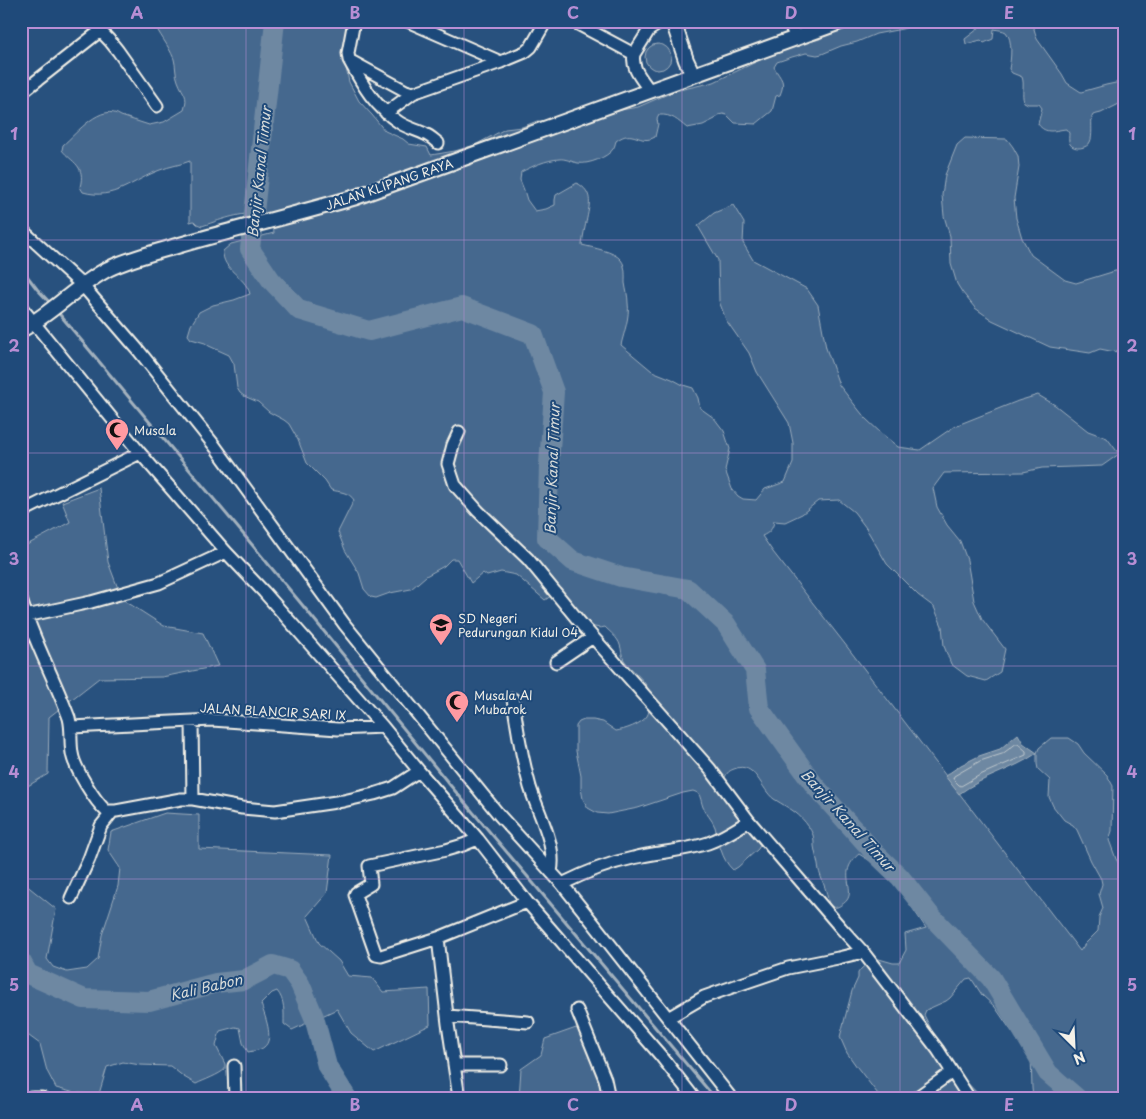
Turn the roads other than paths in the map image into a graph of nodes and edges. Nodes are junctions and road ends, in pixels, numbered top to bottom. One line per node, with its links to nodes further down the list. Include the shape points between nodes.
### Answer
1 (91, 21): 10 (street)
2 (354, 21): 13 (street)
3 (407, 21): 14 (street)
4 (546, 21): 14 (street, via 528,50)
5 (572, 21): 12 (street)
6 (663, 21): 12 (street, via 650,30)
7 (672, 21): 15 (main road)
8 (789, 21): 11 (street)
9 (843, 21): 11 (main road, JALAN KLIPANG RAYA)
10 (100, 31): 17 (street); 19 (street)
11 (796, 39): 15 (main road, JALAN KLIPANG RAYA)
12 (634, 54): 16 (street, via 633,65)
13 (349, 59): 18 (street); 20 (street, via 366,91)
14 (501, 62): 18 (street)
15 (693, 75): 16 (main road, JALAN KLIPANG RAYA)
16 (650, 91): 23 (main road, JALAN KLIPANG RAYA, via 374,191 136,258 108,269)
17 (21, 93)
18 (414, 93): 20 (street)
19 (157, 106)
20 (386, 113): 21 (street)
21 (438, 143)
22 (21, 229): 23 (street)
23 (78, 289): 25 (main road, JALAN KLIPANG RAYA); 44 (street, via 139,351 214,445 345,625 500,816)
24 (21, 307): 25 (street)
25 (38, 320): 26 (main road, JALAN KLIPANG RAYA); 28 (street)
26 (21, 330)
27 (459, 432): 33 (street, via 448,464 455,485 528,559)
28 (140, 453): 29 (street); 30 (street)
29 (21, 512)
30 (226, 552): 32 (street, via 159,583); 38 (street)
31 (21, 599): 32 (street)
32 (26, 616): 37 (street)
33 (592, 638): 34 (street); 42 (street, via 710,769)
34 (556, 662)
35 (513, 699): 44 (street, via 530,787 551,847)
36 (192, 721): 37 (street, JALAN BLANCIR SARI IX); 38 (street, JALAN BLANCIR SARI IX, via 338,729); 40 (street)
37 (72, 727): 41 (street, via 73,760 100,805)
38 (383, 727): 39 (street)
39 (419, 771): 40 (street, via 393,788 374,794 275,811); 43 (street)
40 (193, 799): 41 (street, via 163,801)
41 (113, 812): 46 (street, via 101,826)
42 (749, 821): 45 (street, via 708,843 634,857); 49 (street)
43 (478, 838): 47 (street); 48 (street, via 446,850 369,866 371,884 356,893 378,956)
44 (551, 872): 45 (street)
45 (562, 884): 52 (street)
46 (71, 898)
47 (527, 902): 48 (street); 64 (street)
48 (438, 938): 51 (street)
49 (863, 952): 52 (street, via 788,968 704,997); 57 (street)
50 (577, 1010): 63 (street, via 605,1079)
51 (447, 1016): 53 (street); 54 (street)
52 (668, 1018): 58 (street)
53 (528, 1022)
54 (454, 1065): 55 (street); 62 (street)
55 (501, 1065)
56 (234, 1066): 61 (street)
57 (952, 1072): 65 (street); 66 (street)
58 (730, 1097)
59 (30, 1098): 60 (street)
60 (42, 1098)
61 (235, 1098)
62 (459, 1098)
63 (609, 1098)
64 (694, 1098)
65 (916, 1098)
66 (969, 1098)

